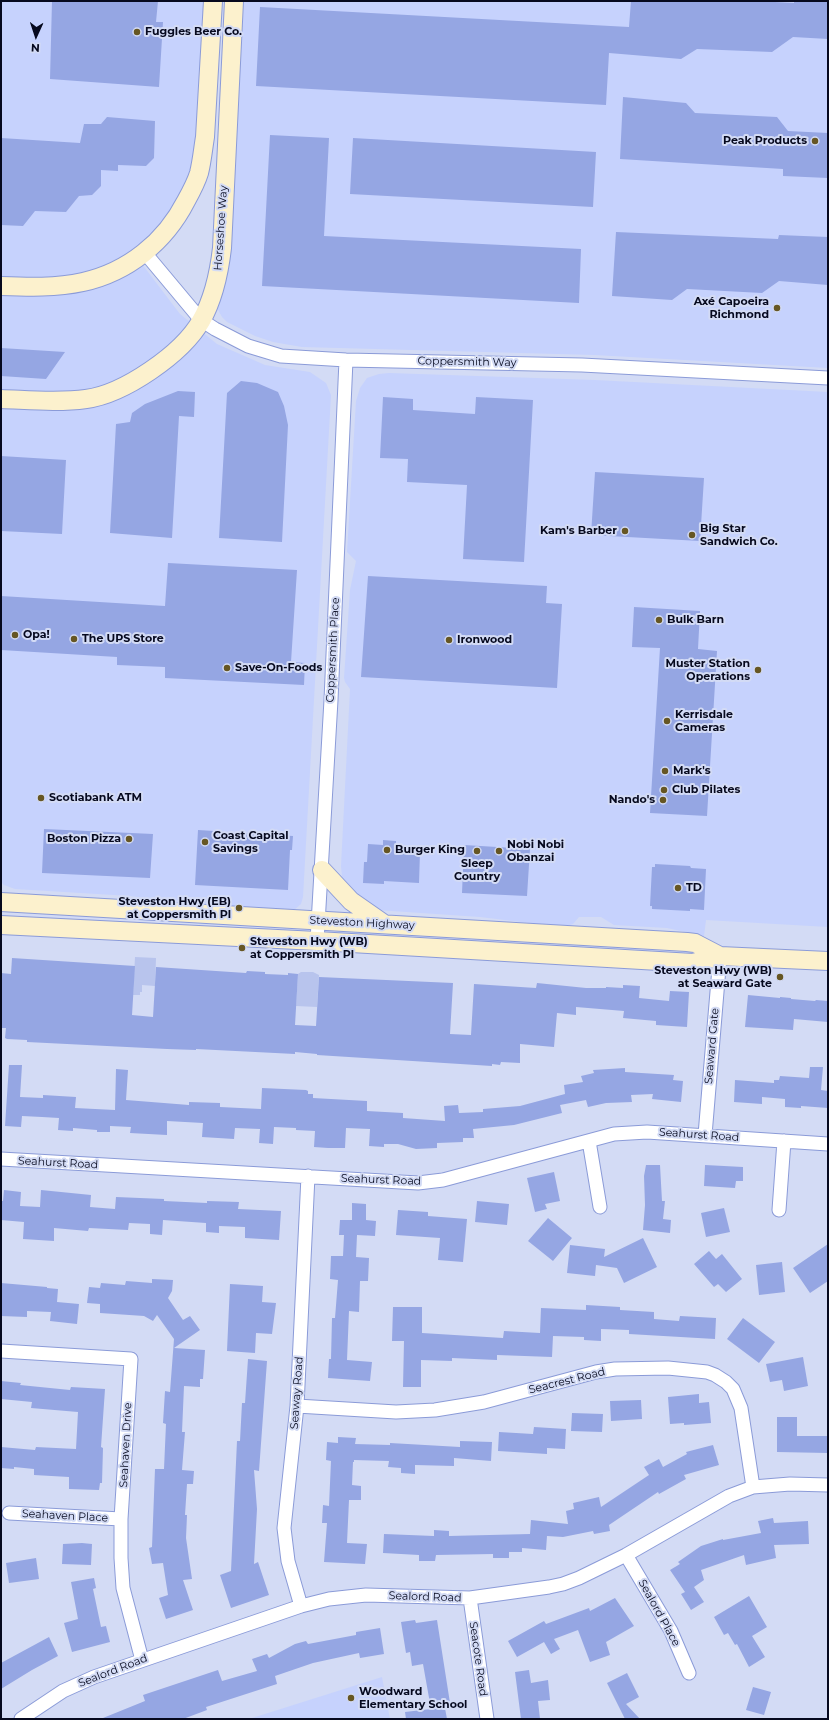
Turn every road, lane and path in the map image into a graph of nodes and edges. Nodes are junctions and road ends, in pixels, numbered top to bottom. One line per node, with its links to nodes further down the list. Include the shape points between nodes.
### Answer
1 (213, 1): 3 (main road)
2 (234, 1): 4 (main road, Horseshoe Way)
3 (206, 105): 4 (street); 5 (main road, via 205,137 198,175 181,211 163,236)
4 (228, 106): 7 (main road, Horseshoe Way, via 220,268 214,291)
5 (145, 253): 6 (main road, via 115,271 83,282 54,286); 7 (street, Coppersmith Way)
6 (1, 286)
7 (201, 320): 8 (street, Coppersmith Way, via 236,340 271,354); 10 (main road, Horseshoe Way, via 193,333 169,356 120,388 87,399)
8 (346, 360): 9 (street, Coppersmith Way, via 588,365); 11 (street, Coppersmith Place)
9 (828, 378)
10 (1, 399)
11 (322, 870): 13 (street, Coppersmith Place); 15 (main road, via 350,901)
12 (1, 902): 13 (main road, Steveston Highway)
13 (318, 920): 15 (main road, Steveston Highway); 16 (street, Coppersmith Place)
14 (1, 925): 16 (main road, Steveston Highway)
15 (384, 925): 17 (main road, Steveston Highway, via 688,942)
16 (317, 941): 17 (main road, Steveston Highway, via 693,963)
17 (720, 956): 18 (main road, Steveston Highway); 19 (street, Seaward Gate)
18 (828, 962)
19 (705, 1136): 20 (street, Seahurst Road, via 647,1132 614,1134); 21 (street, Seahurst Road)
20 (589, 1141): 24 (street, Seahurst Road, via 443,1180 418,1183); 25 (street)
21 (784, 1141): 22 (street, Seahurst Road); 26 (street)
22 (828, 1144)
23 (1, 1159): 24 (street, Seahurst Road)
24 (308, 1176): 28 (street, Seaway Road)
25 (600, 1208)
26 (779, 1210)
27 (1, 1351): 32 (street, Seahaven Drive, via 131,1359)
28 (297, 1406): 30 (street, Seacrest Road, via 396,1412 435,1410 484,1402 615,1369 668,1368 707,1372 726,1382 738,1399); 35 (street, Seaway Road, via 284,1528 288,1561)
29 (828, 1485): 30 (street, Sealord Road, via 790,1484)
30 (753, 1487): 33 (street, Sealord Road, via 729,1496)
31 (9, 1513): 32 (street, Seahaven Place)
32 (121, 1519): 36 (street, Seahaven Drive, via 123,1588)
33 (626, 1555): 34 (street, Sealord Road, via 563,1584 533,1591); 37 (street, Sealord Place, via 671,1631)
34 (470, 1598): 35 (street, Sealord Road, via 366,1595 329,1599); 39 (street, Seacote Road)
35 (302, 1606): 36 (street, Sealord Road)
36 (142, 1660): 38 (street, Sealord Road, via 63,1691)
37 (689, 1673)
38 (21, 1719)
39 (486, 1719)

